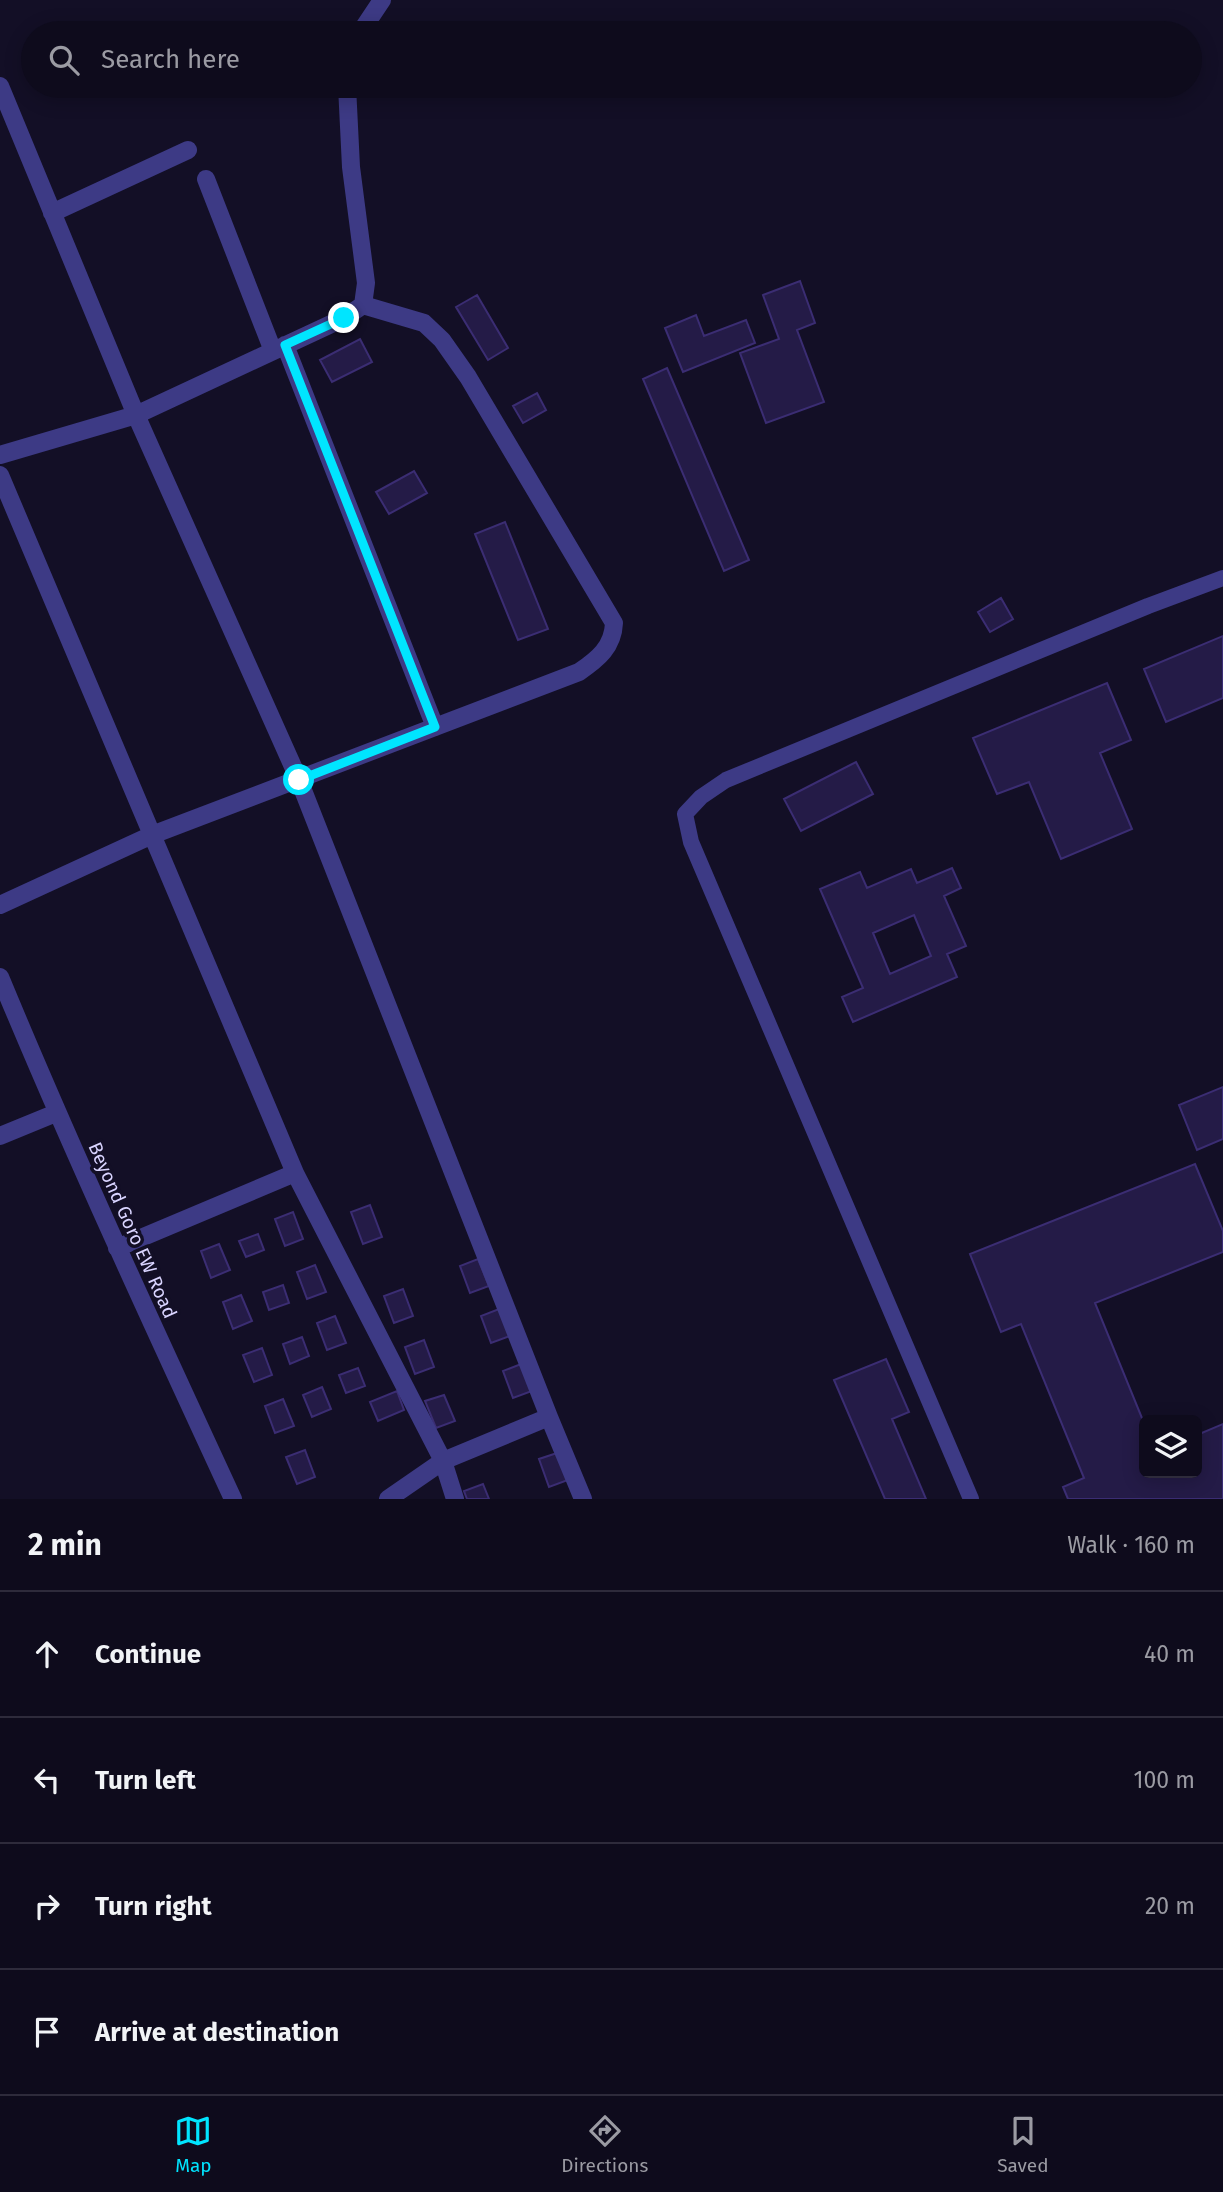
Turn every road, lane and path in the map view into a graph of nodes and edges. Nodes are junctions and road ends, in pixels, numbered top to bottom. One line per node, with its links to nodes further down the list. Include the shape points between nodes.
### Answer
1 (376, 2): 2 (street)
2 (366, 21)
3 (0, 86): 7 (street)
4 (348, 98): 8 (street, via 366,283)
5 (188, 150): 7 (street)
6 (206, 179): 9 (street)
7 (52, 213): 10 (street)
8 (363, 305): 9 (street); 14 (street, via 424,323 442,340 614,623 614,638 607,648 579,672)
9 (279, 348): 10 (street); 14 (street)
10 (136, 415): 11 (street); 15 (street)
11 (0, 455)
12 (0, 475): 16 (street)
13 (1223, 578): 29 (lane, via 726,780 685,814 691,842)
14 (435, 727): 15 (street)
15 (299, 780): 16 (street); 23 (street)
16 (152, 835): 17 (street); 21 (street)
17 (0, 905)
18 (0, 977): 19 (street, Beyond Goro EW Road)
19 (56, 1113): 20 (street); 22 (street, Beyond Goro EW Road)
20 (0, 1136)
21 (295, 1173): 22 (street); 24 (street)
22 (117, 1248): 25 (street, Beyond Goro EW Road)
23 (549, 1417): 24 (street); 28 (street)
24 (443, 1461): 26 (street); 27 (street)
25 (233, 1499)
26 (388, 1499)
27 (455, 1499)
28 (583, 1499)
29 (971, 1499)

